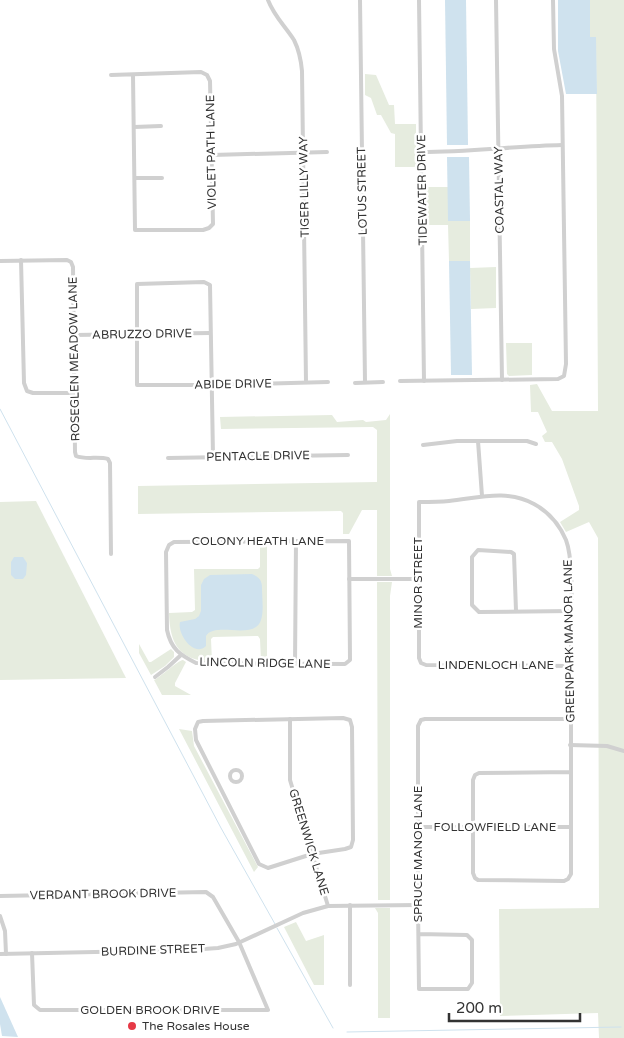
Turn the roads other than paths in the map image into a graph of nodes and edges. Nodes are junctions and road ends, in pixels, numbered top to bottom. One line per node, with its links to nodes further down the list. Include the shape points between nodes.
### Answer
1 (268, 0): 12 (street, TIGER LILLY WAY, via 300,55)
2 (360, 0): 28 (street, LOTUS STREET)
3 (419, 0): 14 (street, TIDEWATER DRIVE)
4 (496, 0): 11 (street, COASTAL WAY)
5 (553, 0): 10 (street, via 554,49 562,96)
6 (111, 75): 7 (street)
7 (133, 75): 8 (street); 15 (street, VIOLET PATH LANE, via 201,72 207,75 210,81)
8 (134, 126): 9 (street); 16 (street)
9 (161, 126)
10 (562, 145): 11 (street); 23 (street, via 564,376 558,380)
11 (498, 149): 14 (street); 23 (street, COASTAL WAY)
12 (304, 152): 13 (street); 15 (street); 26 (street, TIGER LILLY WAY)
13 (327, 152)
14 (421, 152): 25 (street, TIDEWATER DRIVE)
15 (212, 155): 16 (street, VIOLET PATH LANE, via 212,224 203,230 135,230)
16 (134, 178): 17 (street)
17 (162, 178)
18 (21, 260): 19 (street); 22 (street, ROSEGLEN MEADOW LANE, via 71,262); 32 (street, via 24,384 33,394)
19 (0, 261)
20 (136, 334): 21 (street, ABRUZZO DRIVE); 21 (street, via 136,284 208,283); 22 (street, ABRUZZO DRIVE); 31 (street, ABIDE DRIVE, via 137,385)
21 (210, 334): 31 (street)
22 (74, 335): 32 (street, ROSEGLEN MEADOW LANE)
23 (502, 380): 25 (street)
24 (400, 381): 25 (street)
25 (424, 381)
26 (306, 382): 27 (street, ABIDE DRIVE); 31 (street, ABIDE DRIVE)
27 (328, 382)
28 (365, 382): 29 (street); 30 (street)
29 (383, 382)
30 (355, 383)
31 (211, 386): 37 (street)
32 (74, 393): 42 (street, ROSEGLEN MEADOW LANE, via 76,456 104,458 110,463)
33 (478, 441): 34 (street, via 527,441); 35 (street); 39 (street)
34 (536, 444)
35 (423, 445)
36 (348, 455): 37 (street, PENTACLE DRIVE)
37 (213, 456): 38 (street, PENTACLE DRIVE)
38 (168, 458)
39 (482, 496): 40 (street, GREENPARK MANOR LANE); 46 (street, GREENPARK MANOR LANE, via 519,497 536,505 554,520 566,542 571,570)
40 (419, 502): 44 (street, MINOR STREET)
41 (296, 541): 43 (street, COLONY HEATH LANE, via 349,540); 47 (street, COLONY HEATH LANE, via 169,544 166,552 167,630); 49 (street)
42 (111, 554)
43 (349, 579): 44 (street); 49 (street, LINCOLN RIDGE LANE, via 350,660 346,664)
44 (418, 579): 48 (street, MINOR STREET, via 419,658)
45 (516, 611): 45 (street, via 514,554 478,550 472,557 472,605 479,612); 46 (street)
46 (571, 611): 50 (street, GREENPARK MANOR LANE)
47 (180, 656): 49 (street, LINCOLN RIDGE LANE, via 196,663); 51 (street)
48 (422, 663): 50 (street, LINDENLOCH LANE)
49 (295, 664)
50 (571, 666): 53 (street, GREENPARK MANOR LANE)
51 (156, 676)
52 (290, 719): 58 (street, via 198,722 196,740); 62 (street, GREENWICK LANE, via 290,780); 62 (street, via 343,718 350,720 352,727 354,840 351,847)
53 (571, 719): 54 (street, GREENPARK MANOR LANE); 59 (street, SPRUCE MANOR LANE, via 421,720 418,726)
54 (570, 745): 55 (street, via 607,746); 56 (street, GREENPARK MANOR LANE)
55 (624, 751)
56 (571, 772): 60 (street, via 475,775); 61 (street, GREENPARK MANOR LANE)
57 (231, 779): 58 (street)
58 (220, 784): 62 (street, via 260,864 268,868)
59 (418, 827): 60 (street, FOLLOWFIELD LANE); 65 (street, SPRUCE MANOR LANE)
60 (473, 827): 61 (street, FOLLOWFIELD LANE); 61 (street, GREENPARK MANOR LANE, via 473,873 478,880 564,881 571,874)
61 (571, 827)
62 (312, 854): 66 (street, GREENWICK LANE)
63 (0, 896): 69 (street, VERDANT BROOK DRIVE, via 206,892 213,897)
64 (350, 905): 65 (street, BURDINE STREET); 66 (street, BURDINE STREET); 73 (street)
65 (418, 905): 68 (street, SPRUCE MANOR LANE)
66 (328, 906): 69 (street, BURDINE STREET, via 303,913)
67 (0, 916): 72 (street, via 5,931)
68 (418, 934): 68 (street, SPRUCE MANOR LANE, via 466,934 472,940 472,983 468,989 419,989)
69 (239, 942): 70 (street, BURDINE STREET, via 218,948 190,950); 70 (street, GOLDEN BROOK DRIVE, via 268,1010 40,1010 34,1005)
70 (32, 953): 72 (street, BURDINE STREET)
71 (0, 954): 72 (street, BURDINE STREET)
72 (6, 954)
73 (350, 985)

